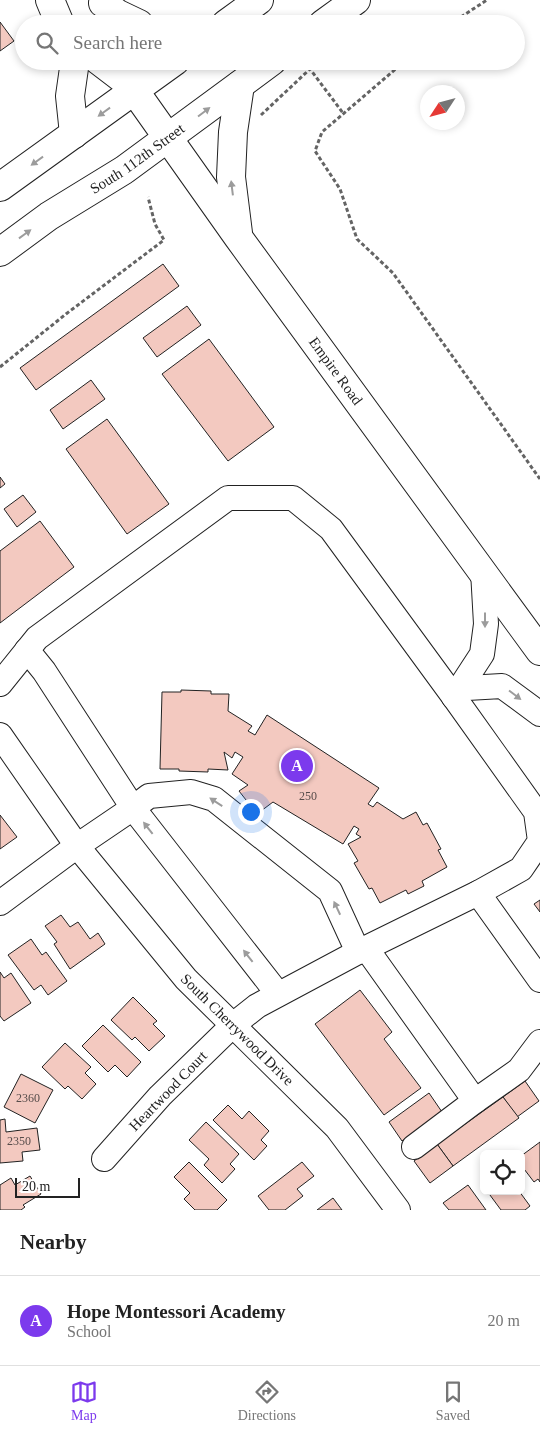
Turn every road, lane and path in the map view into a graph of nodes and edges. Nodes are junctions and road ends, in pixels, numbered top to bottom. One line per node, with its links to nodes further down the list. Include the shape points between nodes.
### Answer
1 (50, 0): 5 (main road); 6 (street)
2 (356, 0): 8 (main road)
3 (486, 0): 9 (path)
4 (106, 9): 7 (main road)
5 (56, 15)
6 (61, 15)
7 (120, 15)
8 (335, 15)
9 (464, 15)
10 (73, 70): 22 (main road, via 70,96)
11 (108, 70): 19 (street)
12 (131, 70): 19 (street)
13 (162, 70): 19 (main road)
14 (260, 70): 18 (main road, South 112th Street)
15 (309, 70): 21 (path)
16 (311, 70): 20 (path)
17 (394, 70): 20 (path)
18 (240, 85): 23 (main road, South 112th Street, one-way to 18); 26 (main road, one-way to 18, via 231,176 232,132)
19 (134, 90): 22 (main road, one-way to 22); 23 (main road, Empire Road)
20 (343, 113): 29 (path, via 322,132 315,151 340,189 357,239 393,273)
21 (255, 121)
22 (74, 134): 24 (main road, one-way to 24)
23 (168, 138): 26 (main road, Empire Road); 27 (main road, South 112th Street, one-way to 23)
24 (0, 187)
25 (148, 197): 28 (path, via 155,224 164,240)
26 (238, 237): 30 (main road, Empire Road)
27 (0, 252)
28 (0, 367)
29 (540, 479)
30 (483, 572): 32 (main road, Empire Road); 34 (street, one-way to 34, via 486,624 482,654)
31 (27, 650): 33 (street, Heartwood Court); 34 (street, Heartwood Court, via 37,638 228,498 293,498 331,529); 37 (street, via 44,670)
32 (540, 651)
33 (0, 684)
34 (454, 697): 35 (street, one-way to 35, via 467,688 502,686); 39 (street, Heartwood Court, via 536,812 540,841 520,869)
35 (540, 714)
36 (0, 735): 38 (street, South Cherrywood Drive)
37 (134, 808): 38 (street); 41 (street, one-way to 37, via 330,891 214,799 191,792 149,796); 43 (street, one-way to 37)
38 (78, 846): 40 (street); 44 (street, South Cherrywood Drive, via 186,979)
39 (478, 893): 41 (street, Heartwood Court); 42 (street)
40 (0, 903)
41 (362, 950): 43 (street, Heartwood Court); 46 (street)
42 (540, 980)
43 (278, 994): 44 (street, Heartwood Court, via 256,1006)
44 (233, 1025): 48 (street, Heartwood Court, via 160,1096); 49 (street, South Cherrywood Drive, via 337,1128)
45 (540, 1042): 46 (street, via 519,1070)
46 (475, 1100): 47 (street)
47 (414, 1147)
48 (104, 1159)
49 (398, 1210)

